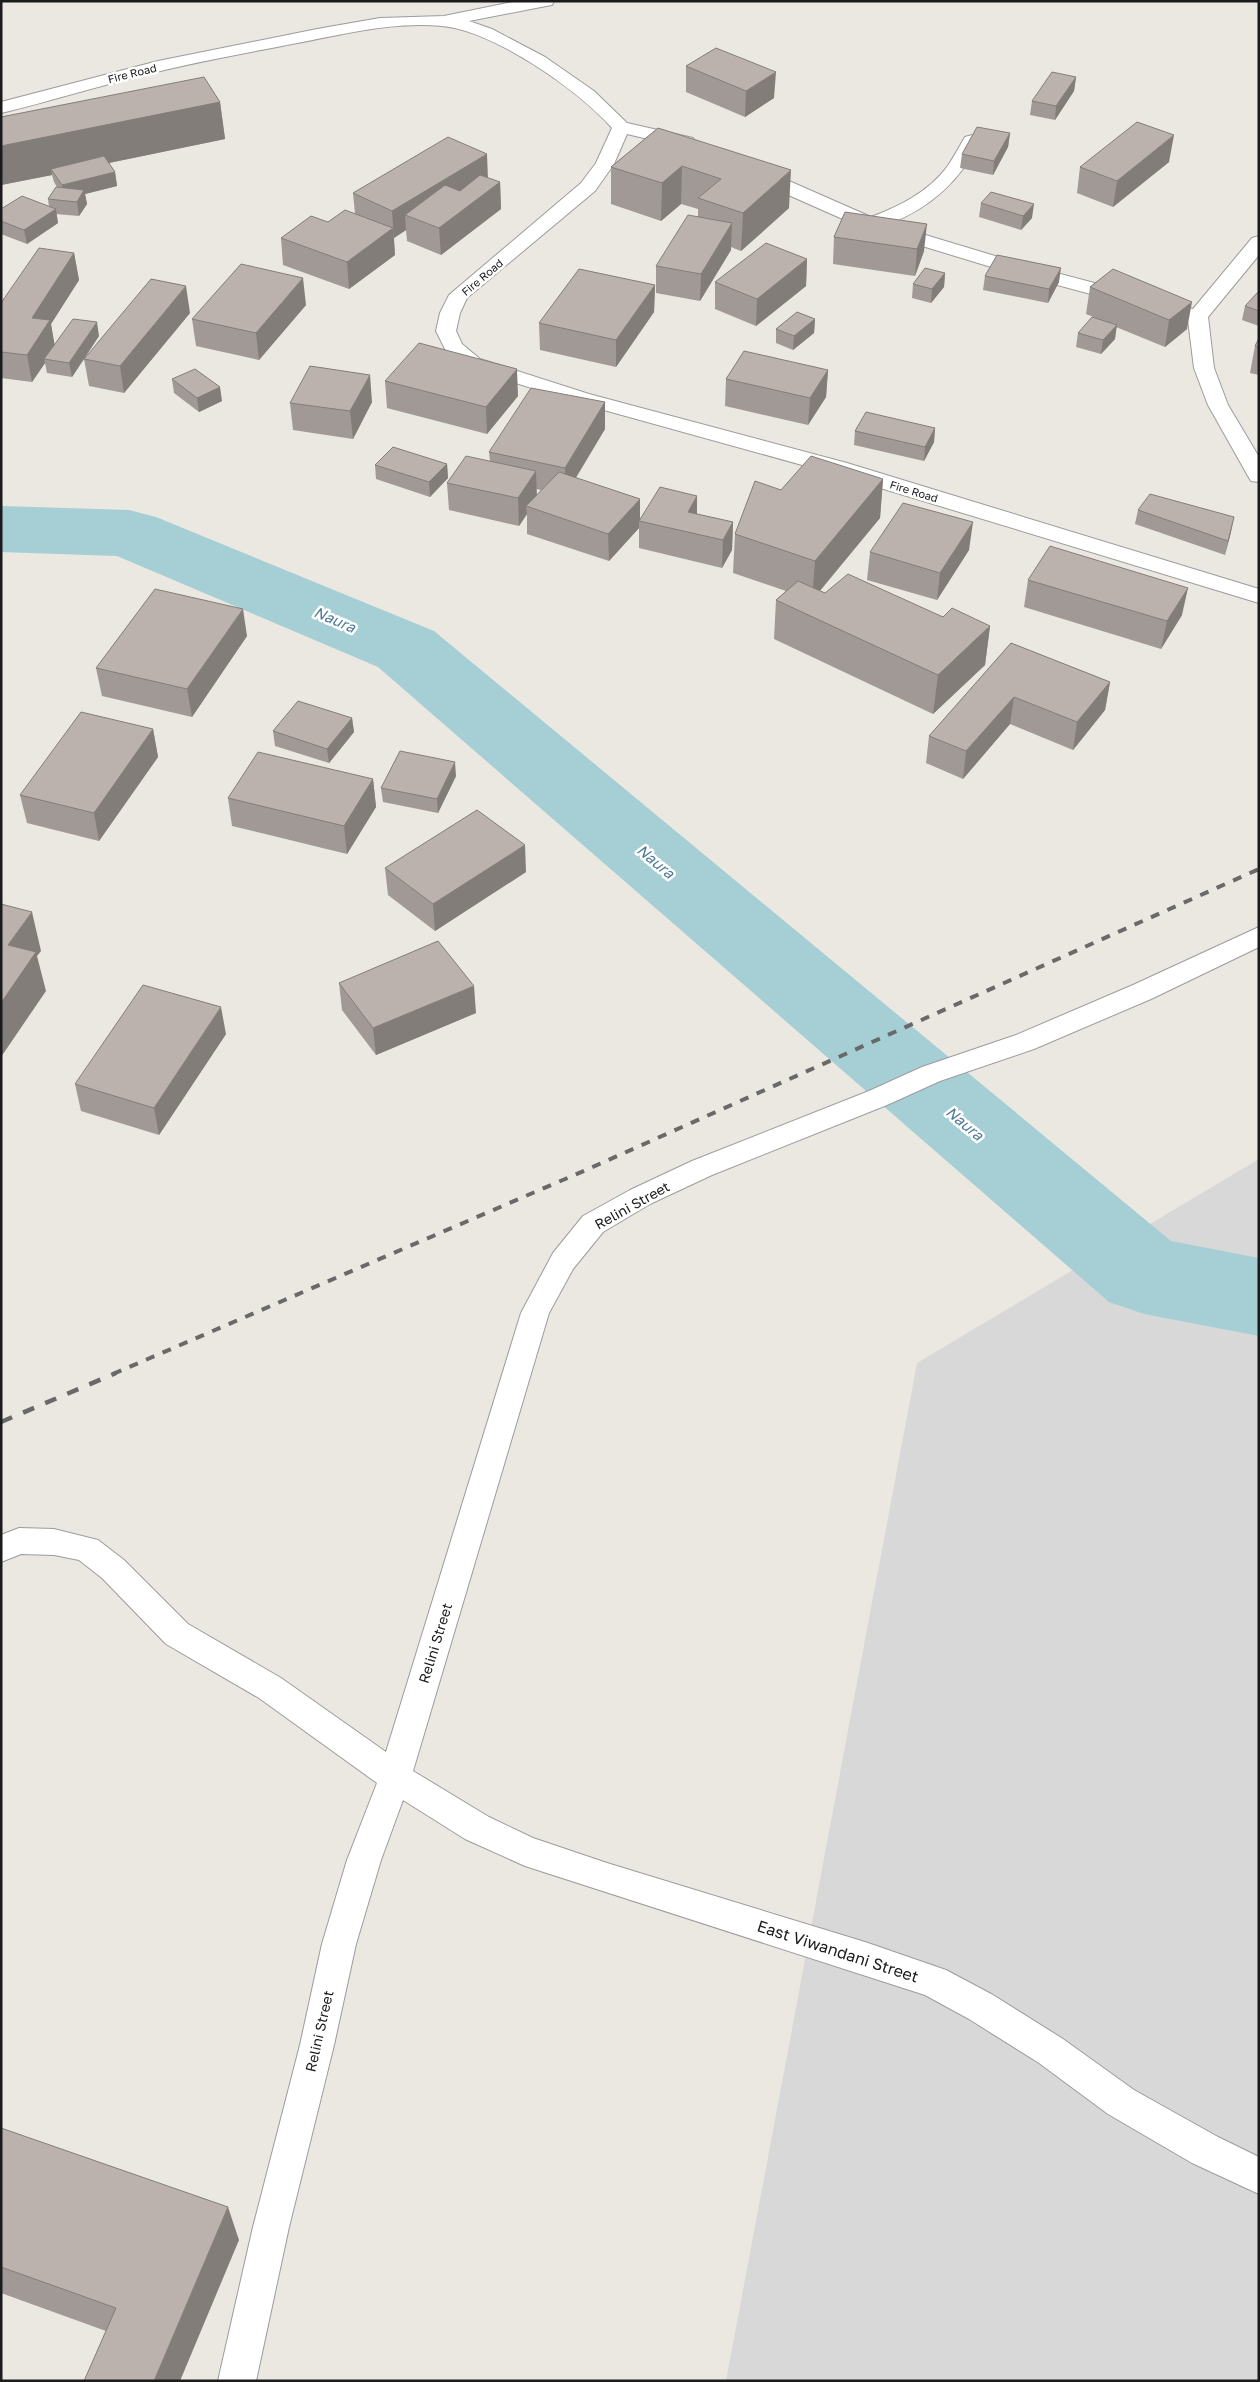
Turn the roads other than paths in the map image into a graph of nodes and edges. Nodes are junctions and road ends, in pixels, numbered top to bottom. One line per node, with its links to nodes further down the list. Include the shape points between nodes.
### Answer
1 (546, 1): 2 (street)
2 (444, 21): 3 (street, Fire Road, via 368,27 181,61); 4 (street, Fire Road, via 474,28 518,48 593,97)
3 (1, 108)
4 (621, 127): 6 (street, via 686,142); 12 (street, Fire Road, via 605,164 588,187 460,295 450,313 446,331 452,347 473,363 582,398 848,471)
5 (972, 141): 8 (street, via 952,176 936,190 904,210)
6 (703, 150)
7 (737, 165): 8 (street)
8 (870, 224): 10 (street, via 1008,266)
9 (1259, 242): 10 (street)
10 (1198, 316): 11 (street, via 1204,368 1218,405)
11 (1259, 476)
12 (1259, 596)
13 (1259, 936): 15 (street, Relini Street, via 1142,992 1034,1038 931,1074 702,1168 640,1197 593,1224 563,1261 535,1313)
14 (10, 1545): 15 (street, East Viwandani Street, via 54,1542 87,1549 112,1569 177,1634 270,1688)
15 (395, 1777): 16 (street, East Viwandani Street, via 477,1828 525,1851 934,1982 1051,2051 1121,2102); 17 (street, Relini Street, via 364,1860 340,1944)
16 (1259, 2176)
17 (237, 2381)

